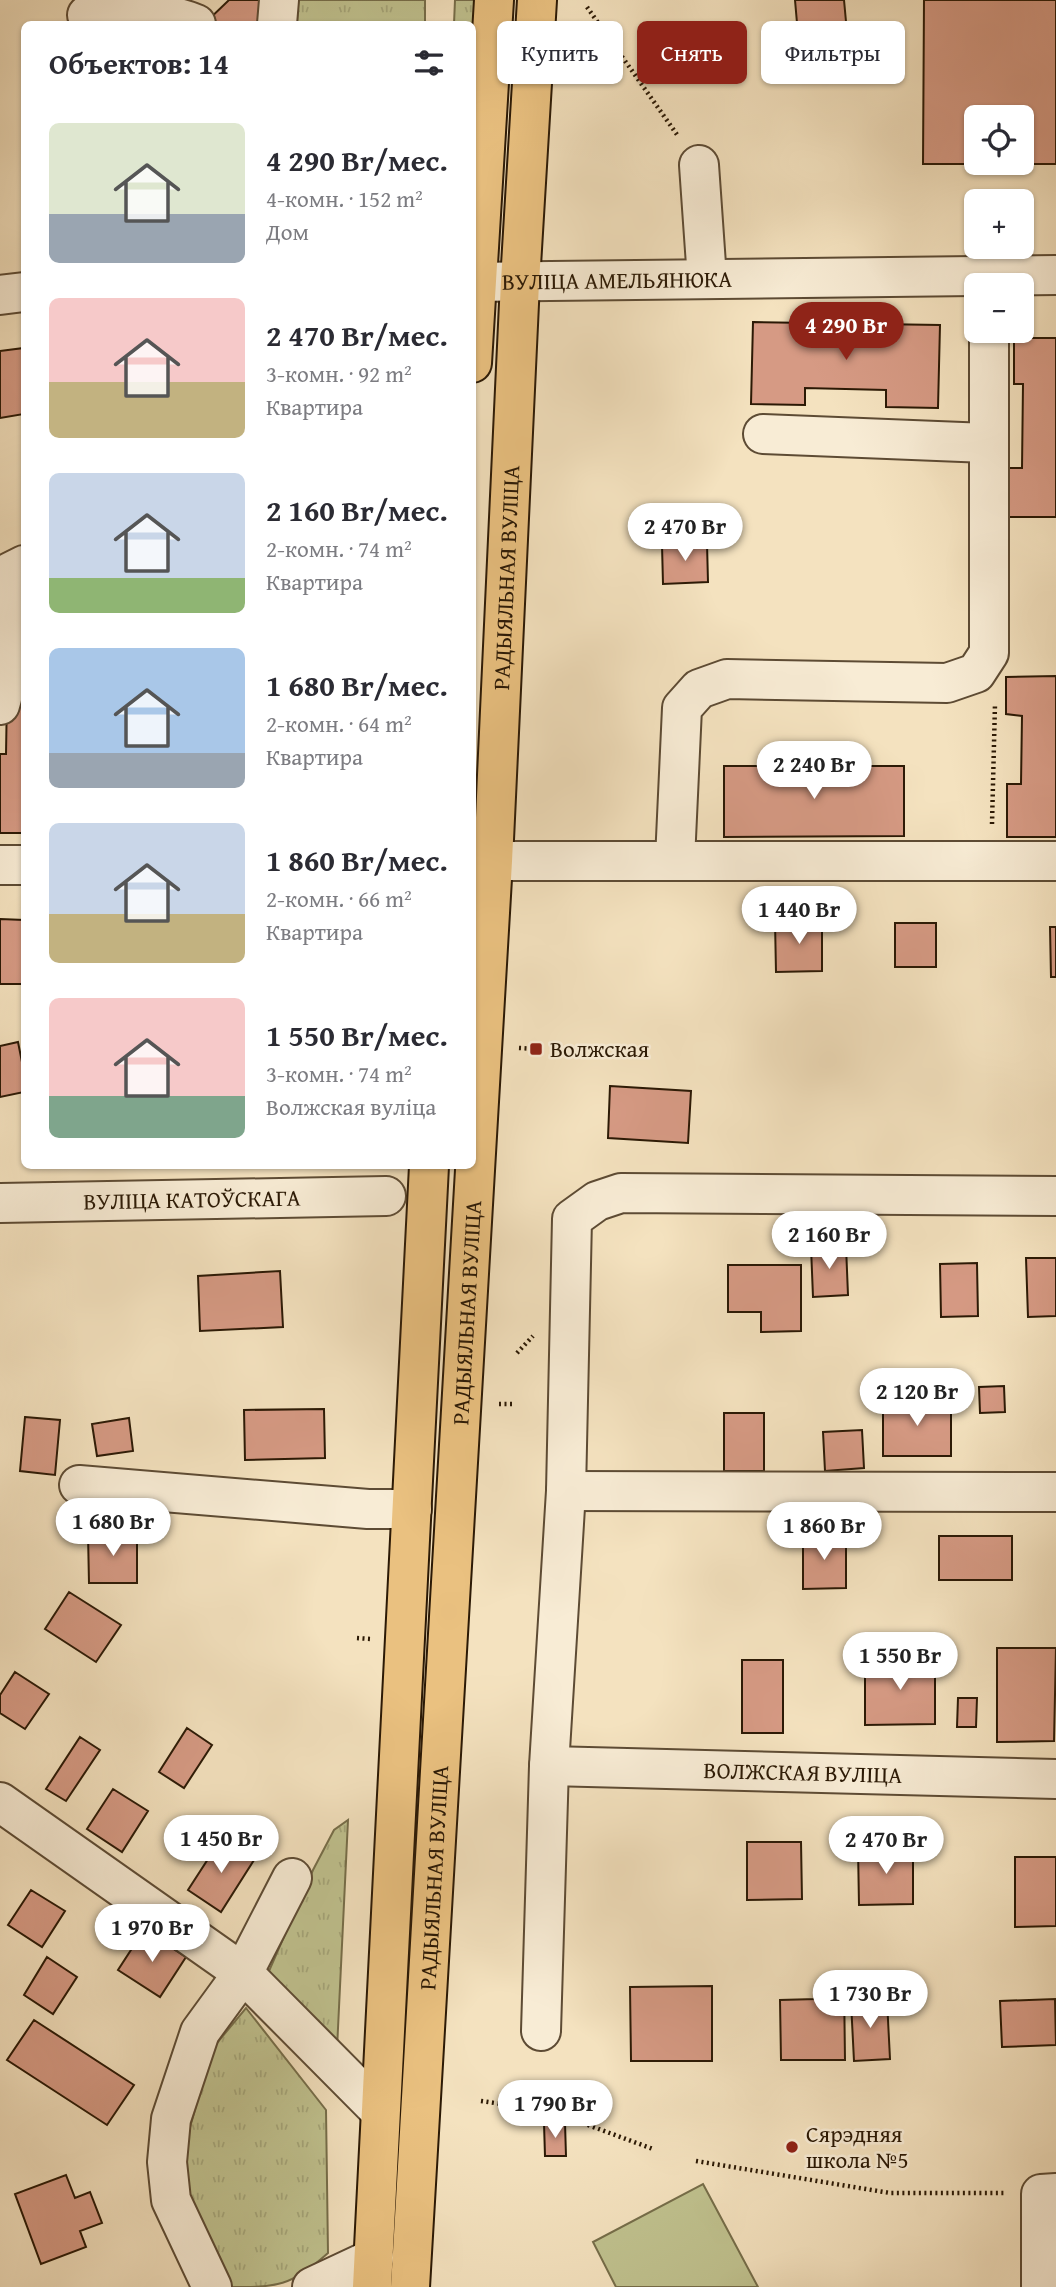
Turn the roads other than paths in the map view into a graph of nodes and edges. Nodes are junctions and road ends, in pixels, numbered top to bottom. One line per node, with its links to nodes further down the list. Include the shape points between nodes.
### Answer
1 (279, 0): 6 (street)
2 (494, 0): 8 (main road)
3 (537, 0): 14 (main road, РАДЫЯЛЬНАЯ ВУЛІЦА)
4 (88, 13): 5 (street, via 153,13)
5 (189, 21)
6 (277, 21)
7 (699, 165): 11 (street)
8 (476, 267)
9 (1056, 275): 10 (street, ВУЛІЦА АМЕЛЬЯНЮКА)
10 (1034, 277)
11 (707, 279): 12 (street, ВУЛІЦА АМЕЛЬЯНЮКА); 14 (street, ВУЛІЦА АМЕЛЬЯНЮКА)
12 (964, 280)
13 (476, 282): 14 (street, ВУЛІЦА АМЕЛЬЯНЮКА)
14 (520, 282): 24 (main road, РАДЫЯЛЬНАЯ ВУЛІЦА)
15 (21, 292): 16 (street)
16 (0, 295)
17 (989, 343): 19 (street)
18 (763, 434): 19 (street)
19 (987, 443): 22 (street, via 989,653 976,673 947,683 727,679 699,690 682,708)
20 (21, 566): 21 (street, via 10,572 3,591 6,687)
21 (0, 705)
22 (674, 860): 23 (street); 24 (street)
23 (1056, 860)
24 (483, 861): 27 (main road, РАДЫЯЛЬНАЯ ВУЛІЦА)
25 (0, 865): 26 (street)
26 (21, 865)
27 (476, 998)
28 (429, 1169): 36 (main road, РАДЫЯЛЬНАЯ ВУЛІЦА)
29 (467, 1169): 48 (main road, РАДЫЯЛЬНАЯ ВУЛІЦА)
30 (386, 1196): 32 (street, ВУЛІЦА КАТОЎСКАГА)
31 (1056, 1196): 34 (street, via 621,1193 597,1200 572,1219)
32 (0, 1203)
33 (79, 1485): 36 (street)
34 (566, 1491): 35 (street); 37 (street)
35 (1056, 1492)
36 (412, 1509): 43 (main road, РАДЫЯЛЬНАЯ ВУЛІЦА)
37 (549, 1766): 38 (street, ВОЛЖСКАЯ ВУЛІЦА); 42 (street)
38 (1056, 1779)
39 (0, 1802): 41 (street)
40 (292, 1878): 41 (street)
41 (243, 1973): 43 (street); 46 (street, via 200,2032 171,2119 167,2162 172,2200)
42 (541, 2031)
43 (380, 2111): 45 (main road, РАДЫЯЛЬНАЯ ВУЛІЦА)
44 (1048, 2194): 49 (street)
45 (373, 2272): 47 (street)
46 (212, 2287)
47 (312, 2287)
48 (410, 2287)
49 (1041, 2287)

